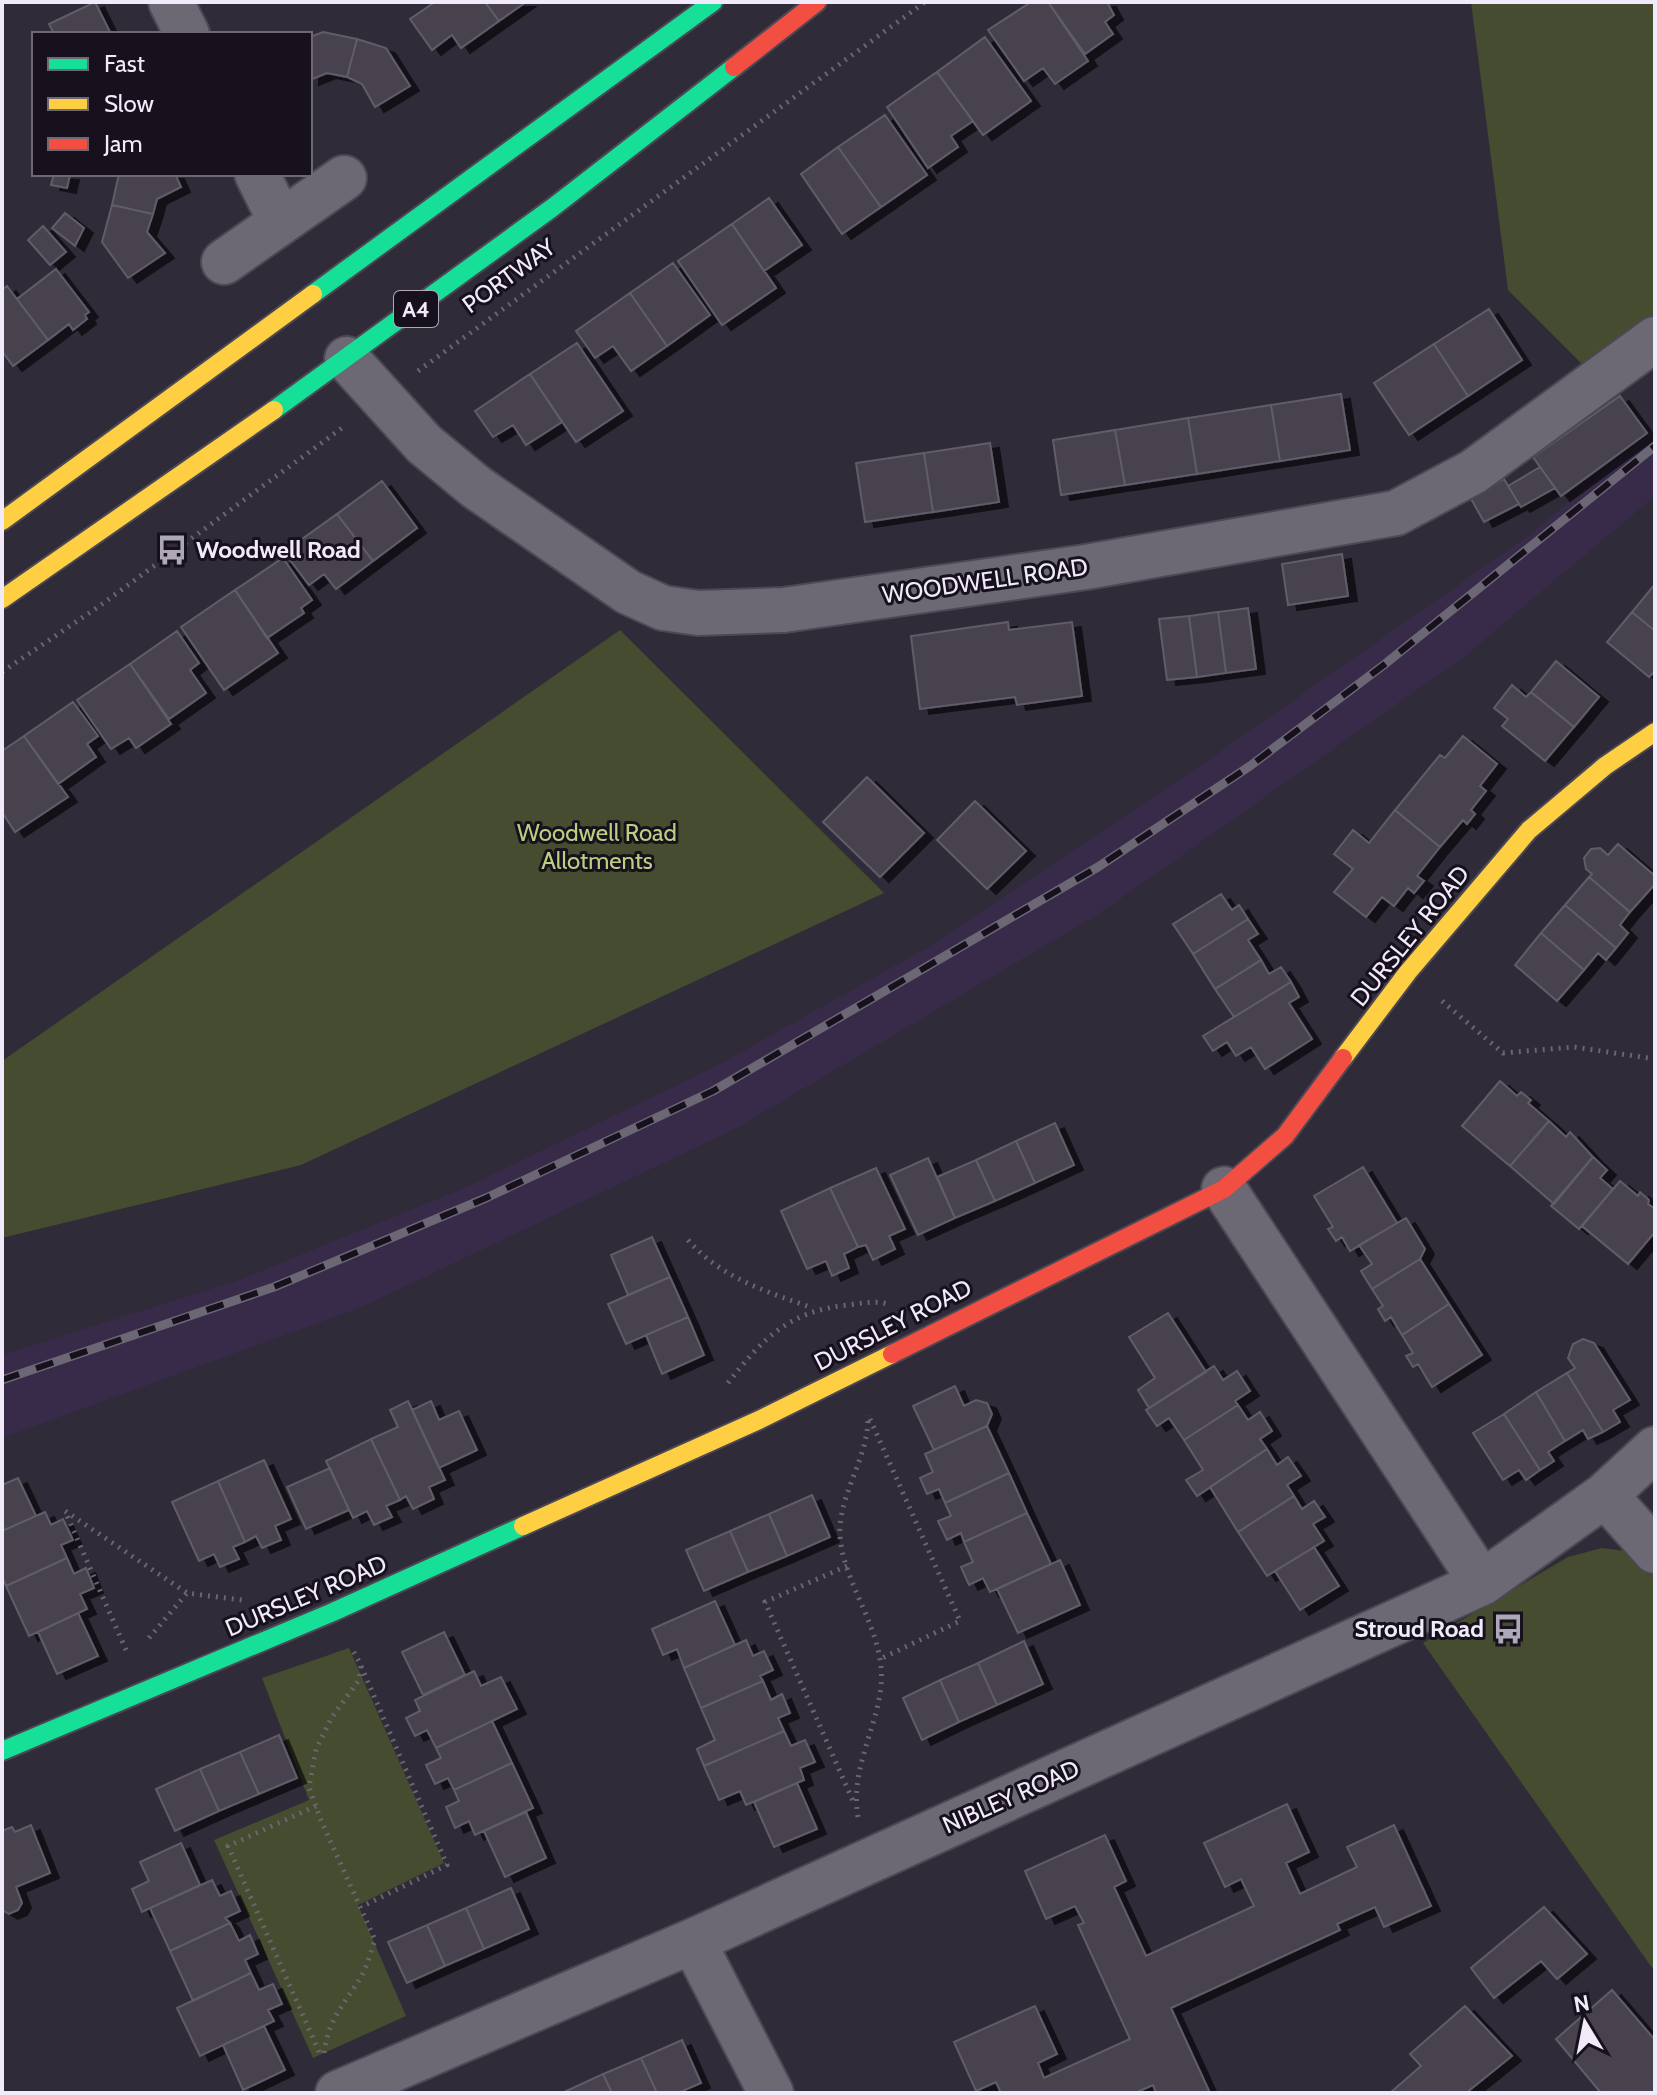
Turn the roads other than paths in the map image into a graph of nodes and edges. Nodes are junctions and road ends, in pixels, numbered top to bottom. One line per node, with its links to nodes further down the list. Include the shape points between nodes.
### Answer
1 (171, 2): 4 (street)
2 (713, 2): 11 (main road)
3 (817, 2): 10 (main road, PORTWAY / A4)
4 (186, 32)
5 (258, 176): 7 (street)
6 (344, 178): 7 (street)
7 (281, 222): 8 (street)
8 (224, 262)
9 (1655, 339): 10 (street, WOODWELL ROAD, via 1473,472 1396,513 1086,567 784,610 698,613 663,608 628,592 476,487 424,444)
10 (347, 359): 12 (main road, PORTWAY / A4)
11 (2, 521)
12 (2, 599)
13 (1655, 732): 14 (main road, DURSLEY ROAD, via 1529,830 1408,972 1285,1136)
14 (1224, 1189): 18 (street); 19 (main road, DURSLEY ROAD, via 701,1446 333,1612)
15 (1655, 1449): 16 (street, NIBLEY ROAD)
16 (1605, 1495): 17 (street); 18 (street, NIBLEY ROAD)
17 (1655, 1551)
18 (1482, 1583): 20 (street, NIBLEY ROAD)
19 (2, 1751)
20 (693, 1941): 21 (street, NIBLEY ROAD); 22 (street)
21 (330, 2076)
22 (771, 2093)

